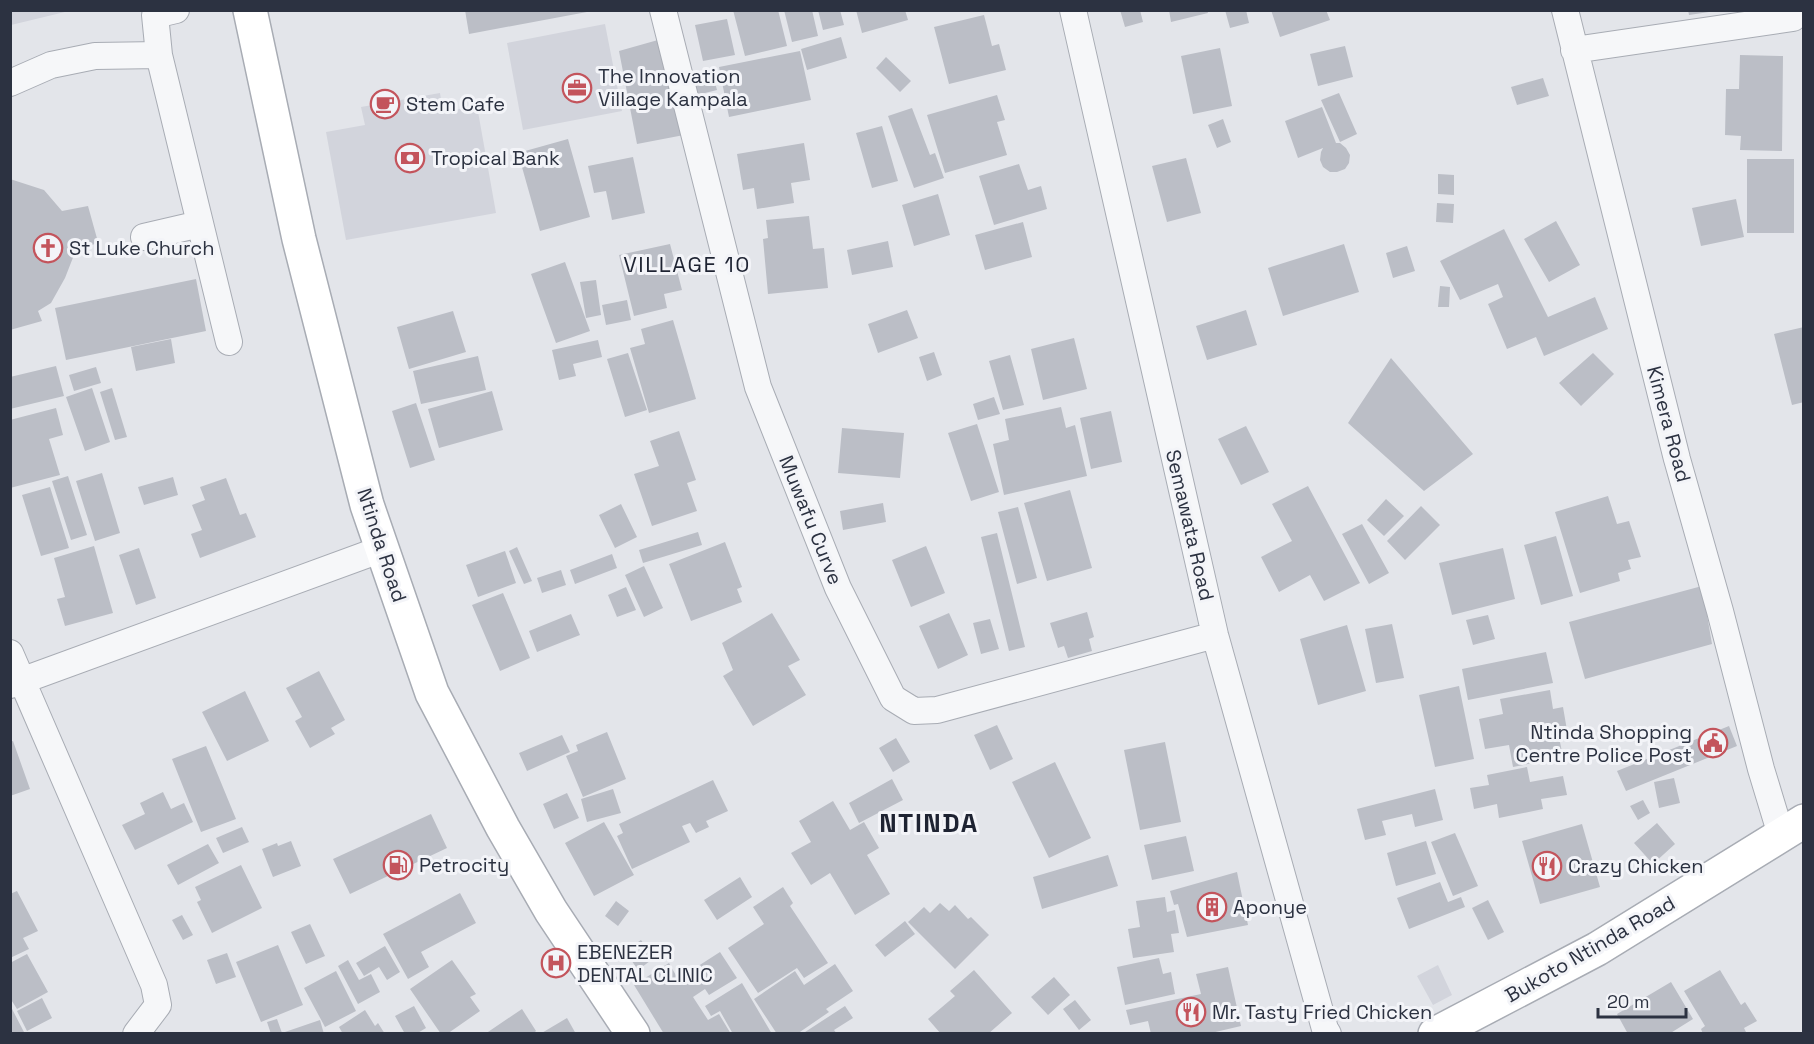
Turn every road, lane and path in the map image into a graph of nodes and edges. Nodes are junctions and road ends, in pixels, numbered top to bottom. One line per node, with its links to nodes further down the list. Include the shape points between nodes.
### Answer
1 (176, 10): 8 (street, via 154,15)
2 (250, 10): 13 (main road, Ntinda Road, via 299,239 367,505)
3 (663, 10): 14 (street, Muwafu Curve, via 758,387 838,588 893,698 914,711 937,710)
4 (1073, 10): 14 (street, Semawata Road)
5 (1565, 10): 7 (street, Kimera Road)
6 (1793, 18): 7 (street)
7 (1574, 50): 17 (street, Kimera Road, via 1674,449 1761,769)
8 (159, 55): 9 (street, via 95,56 51,65); 10 (street)
9 (10, 82)
10 (200, 224): 11 (street); 12 (street)
11 (144, 237)
12 (229, 342)
13 (382, 549): 16 (street); 19 (main road, Ntinda Road, via 432,693 551,911)
14 (1215, 635): 20 (street, Semawata Road)
15 (10, 653): 16 (street)
16 (16, 683): 18 (street, via 154,985 158,1005)
17 (1792, 828): 21 (main road, Bukoto Ntinda Road, via 1597,949)
18 (136, 1034)
19 (633, 1034)
20 (1328, 1034)
21 (1435, 1034)

